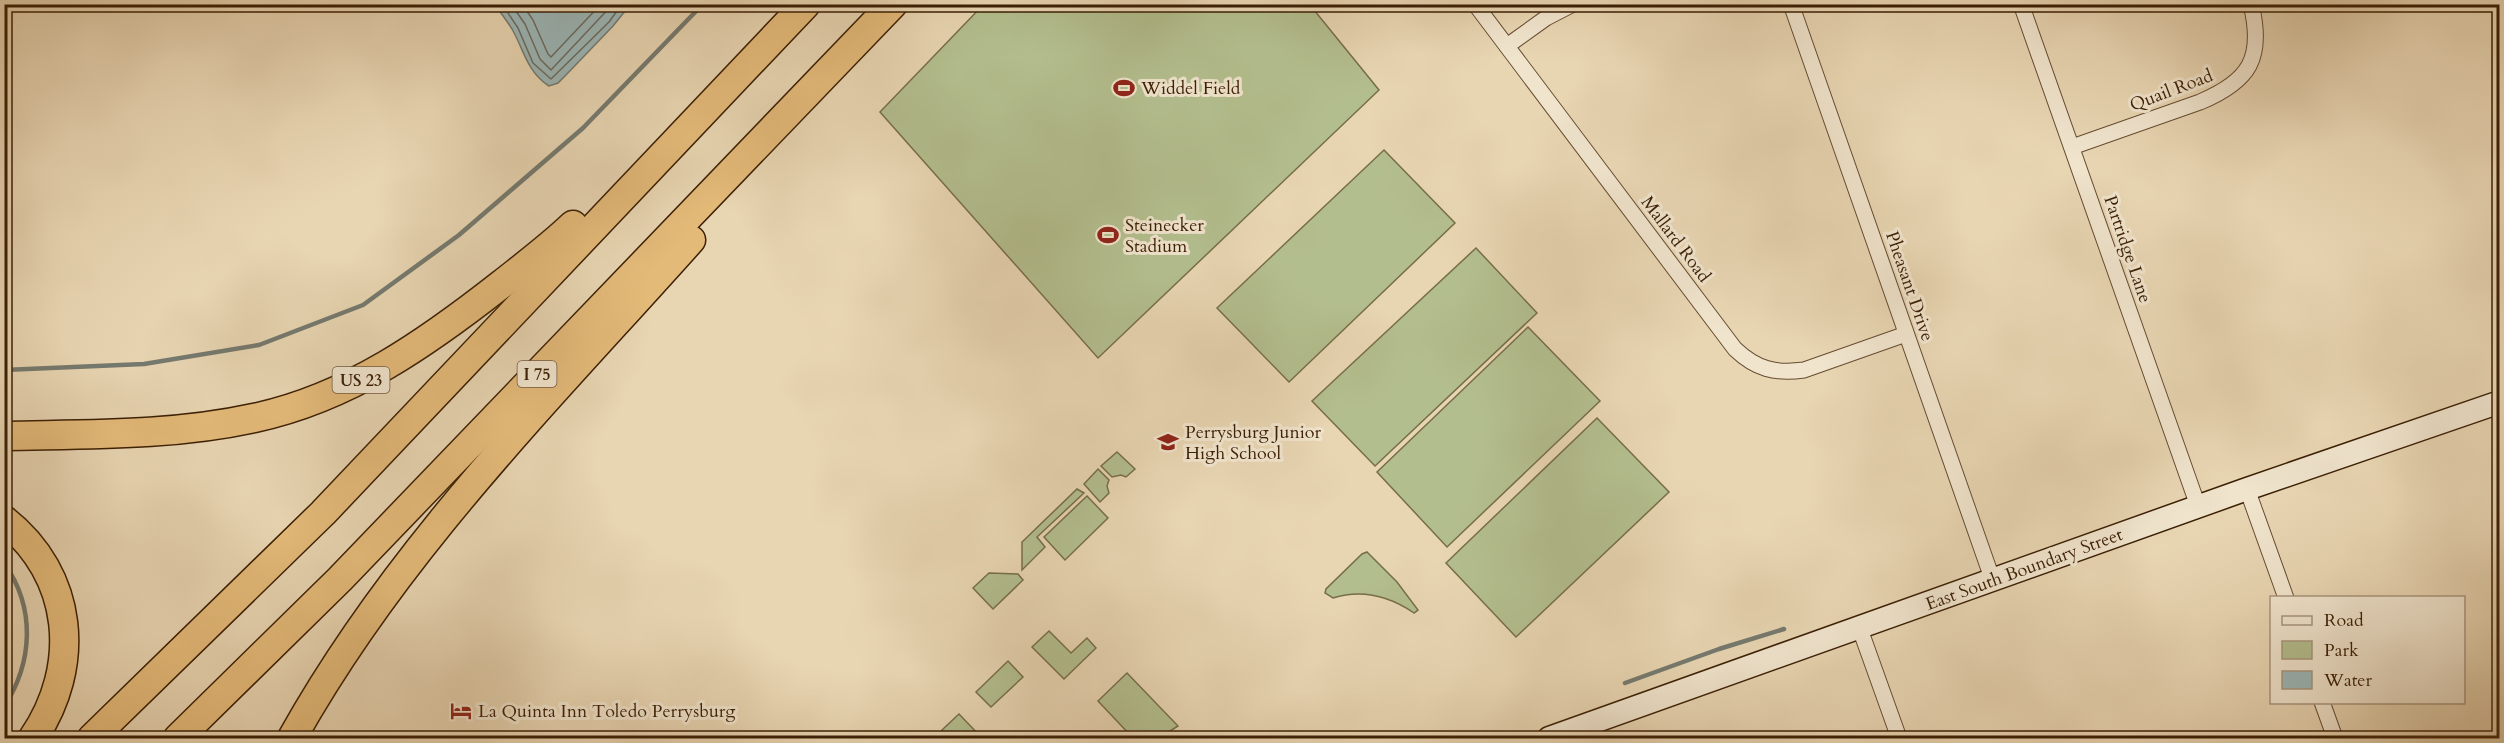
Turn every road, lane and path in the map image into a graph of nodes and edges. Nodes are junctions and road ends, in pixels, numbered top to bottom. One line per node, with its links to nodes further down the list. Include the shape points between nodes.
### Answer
1 (806, 4): 11 (highway)
2 (892, 4): 24 (highway, I 75, via 340,579)
3 (897, 4): 25 (highway, via 756,169 438,525 355,635)
4 (1475, 4): 9 (street, Mallard Road)
5 (1573, 4): 9 (street)
6 (1791, 4): 12 (street, Pheasant Drive)
7 (2020, 4): 10 (street, Partridge Lane)
8 (2251, 4): 10 (street, Quail Road, via 2255,49 2248,69 2237,82 2200,102)
9 (1507, 46): 12 (street, Mallard Road, via 1745,358 1765,370 1804,370)
10 (2072, 147): 16 (street, Partridge Lane)
11 (653, 163): 14 (highway, US 23, via 606,193 562,236 417,348 335,392 265,415 214,425); 23 (highway, via 323,513)
12 (1906, 334): 18 (street, Pheasant Drive)
13 (2499, 402): 15 (street, East South Boundary Street)
14 (4, 436)
15 (2247, 489): 16 (street, East South Boundary Street); 19 (street)
16 (2198, 507): 18 (street, East South Boundary Street)
17 (4, 520): 22 (highway, via 36,550 62,608 62,671 49,711)
18 (1993, 581): 20 (street, East South Boundary Street)
19 (2286, 596)
20 (1860, 629): 26 (street, East South Boundary Street); 27 (street)
21 (2323, 704): 28 (street)
22 (33, 738)
23 (92, 738)
24 (178, 738)
25 (292, 738)
26 (1550, 738)
27 (1899, 738)
28 (2335, 738)

